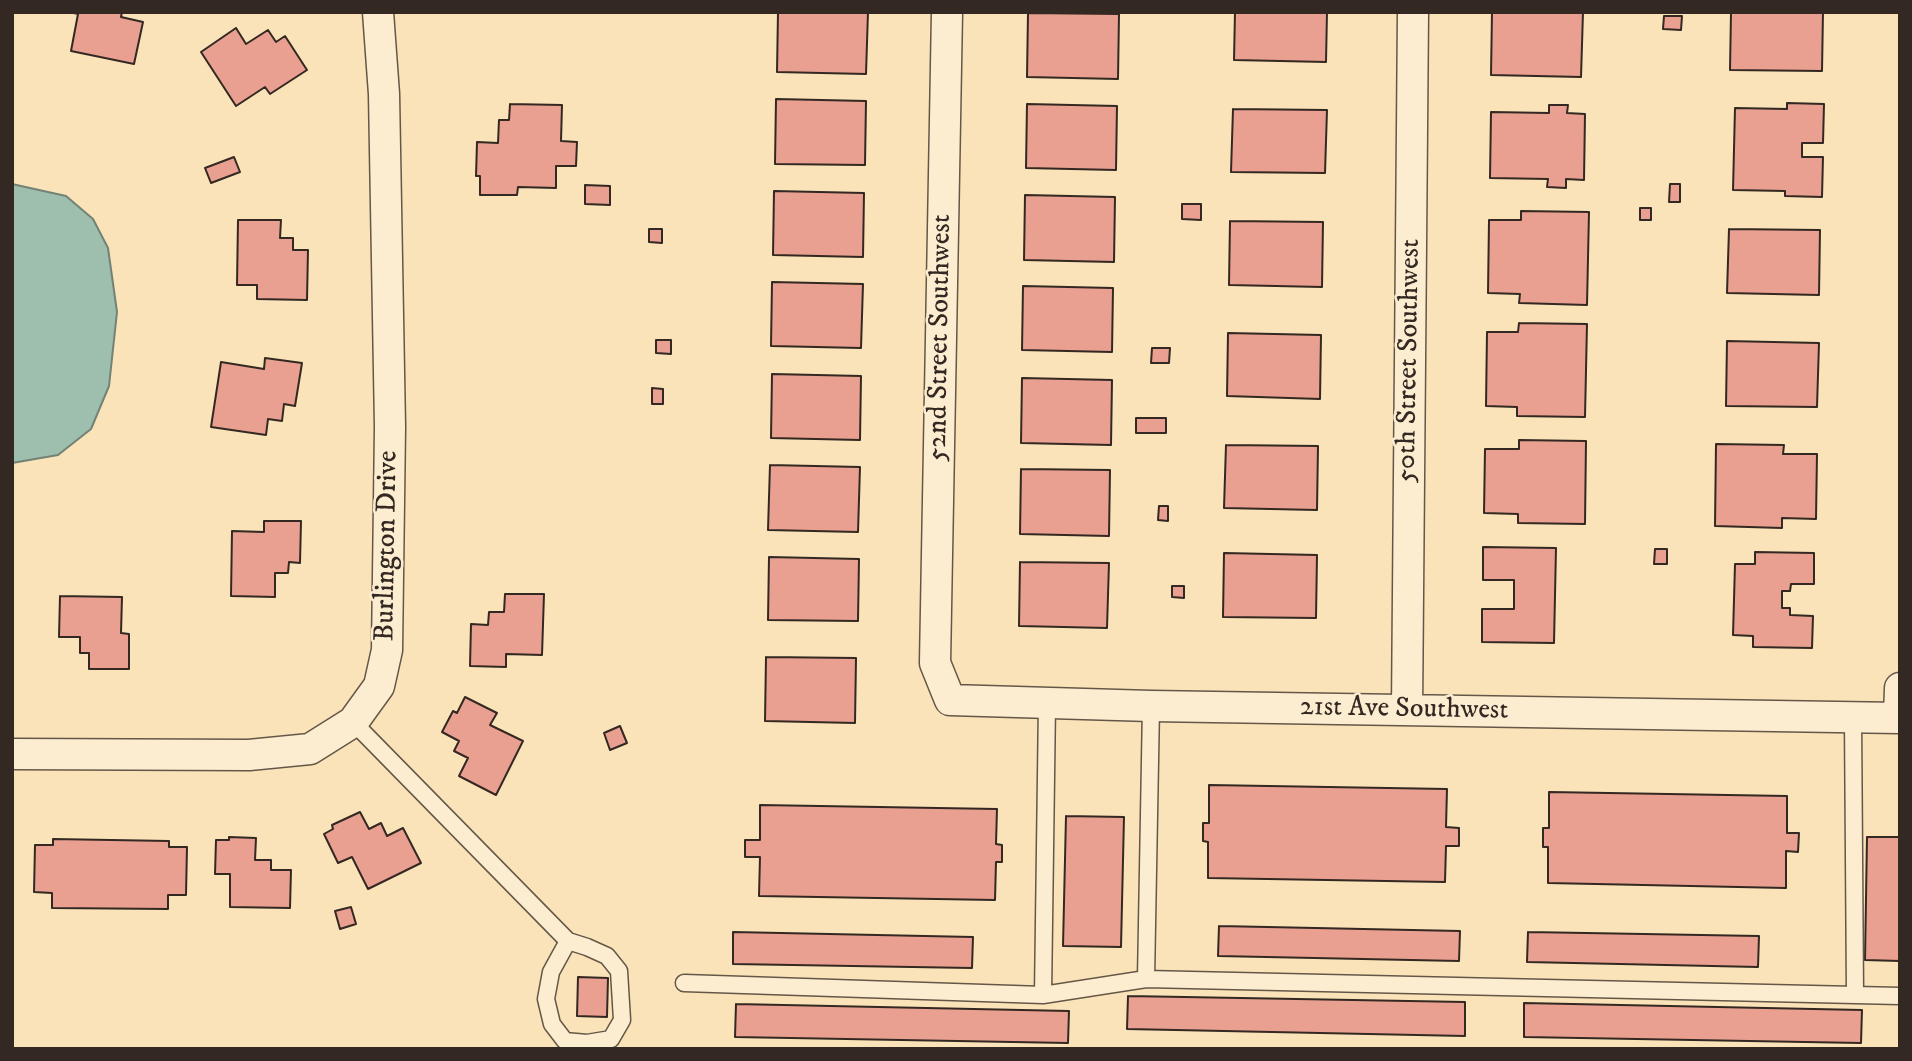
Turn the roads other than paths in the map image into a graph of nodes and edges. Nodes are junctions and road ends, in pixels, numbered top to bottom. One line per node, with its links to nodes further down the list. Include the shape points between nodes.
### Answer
1 (378, 12): 12 (street, Burlington Drive, via 384,94 390,413 387,650 379,686)
2 (947, 12): 4 (street, 52nd Street Southwest)
3 (1413, 12): 9 (street, 50th Street Southwest)
4 (935, 663): 6 (street, 21st Ave Southwest, via 950,700)
5 (1900, 688): 7 (street)
6 (1047, 703): 8 (street, 21st Ave Southwest); 17 (lane)
7 (1900, 705): 11 (street)
8 (1151, 706): 9 (street, 21st Ave Southwest); 15 (lane)
9 (1406, 710): 10 (street, 21st Ave Southwest)
10 (1853, 718): 11 (street, 21st Ave Southwest); 18 (lane)
11 (1899, 719)
12 (353, 722): 13 (street, Burlington Drive, via 310,749 249,755); 14 (lane)
13 (12, 754)
14 (568, 941): 14 (lane, via 607,956 619,971 622,1020 611,1039 565,1041 552,1024 546,999 551,972)
15 (1146, 979): 17 (lane); 18 (lane)
16 (684, 984): 17 (lane)
17 (1044, 995)
18 (1855, 995): 19 (lane)
19 (1900, 996)

